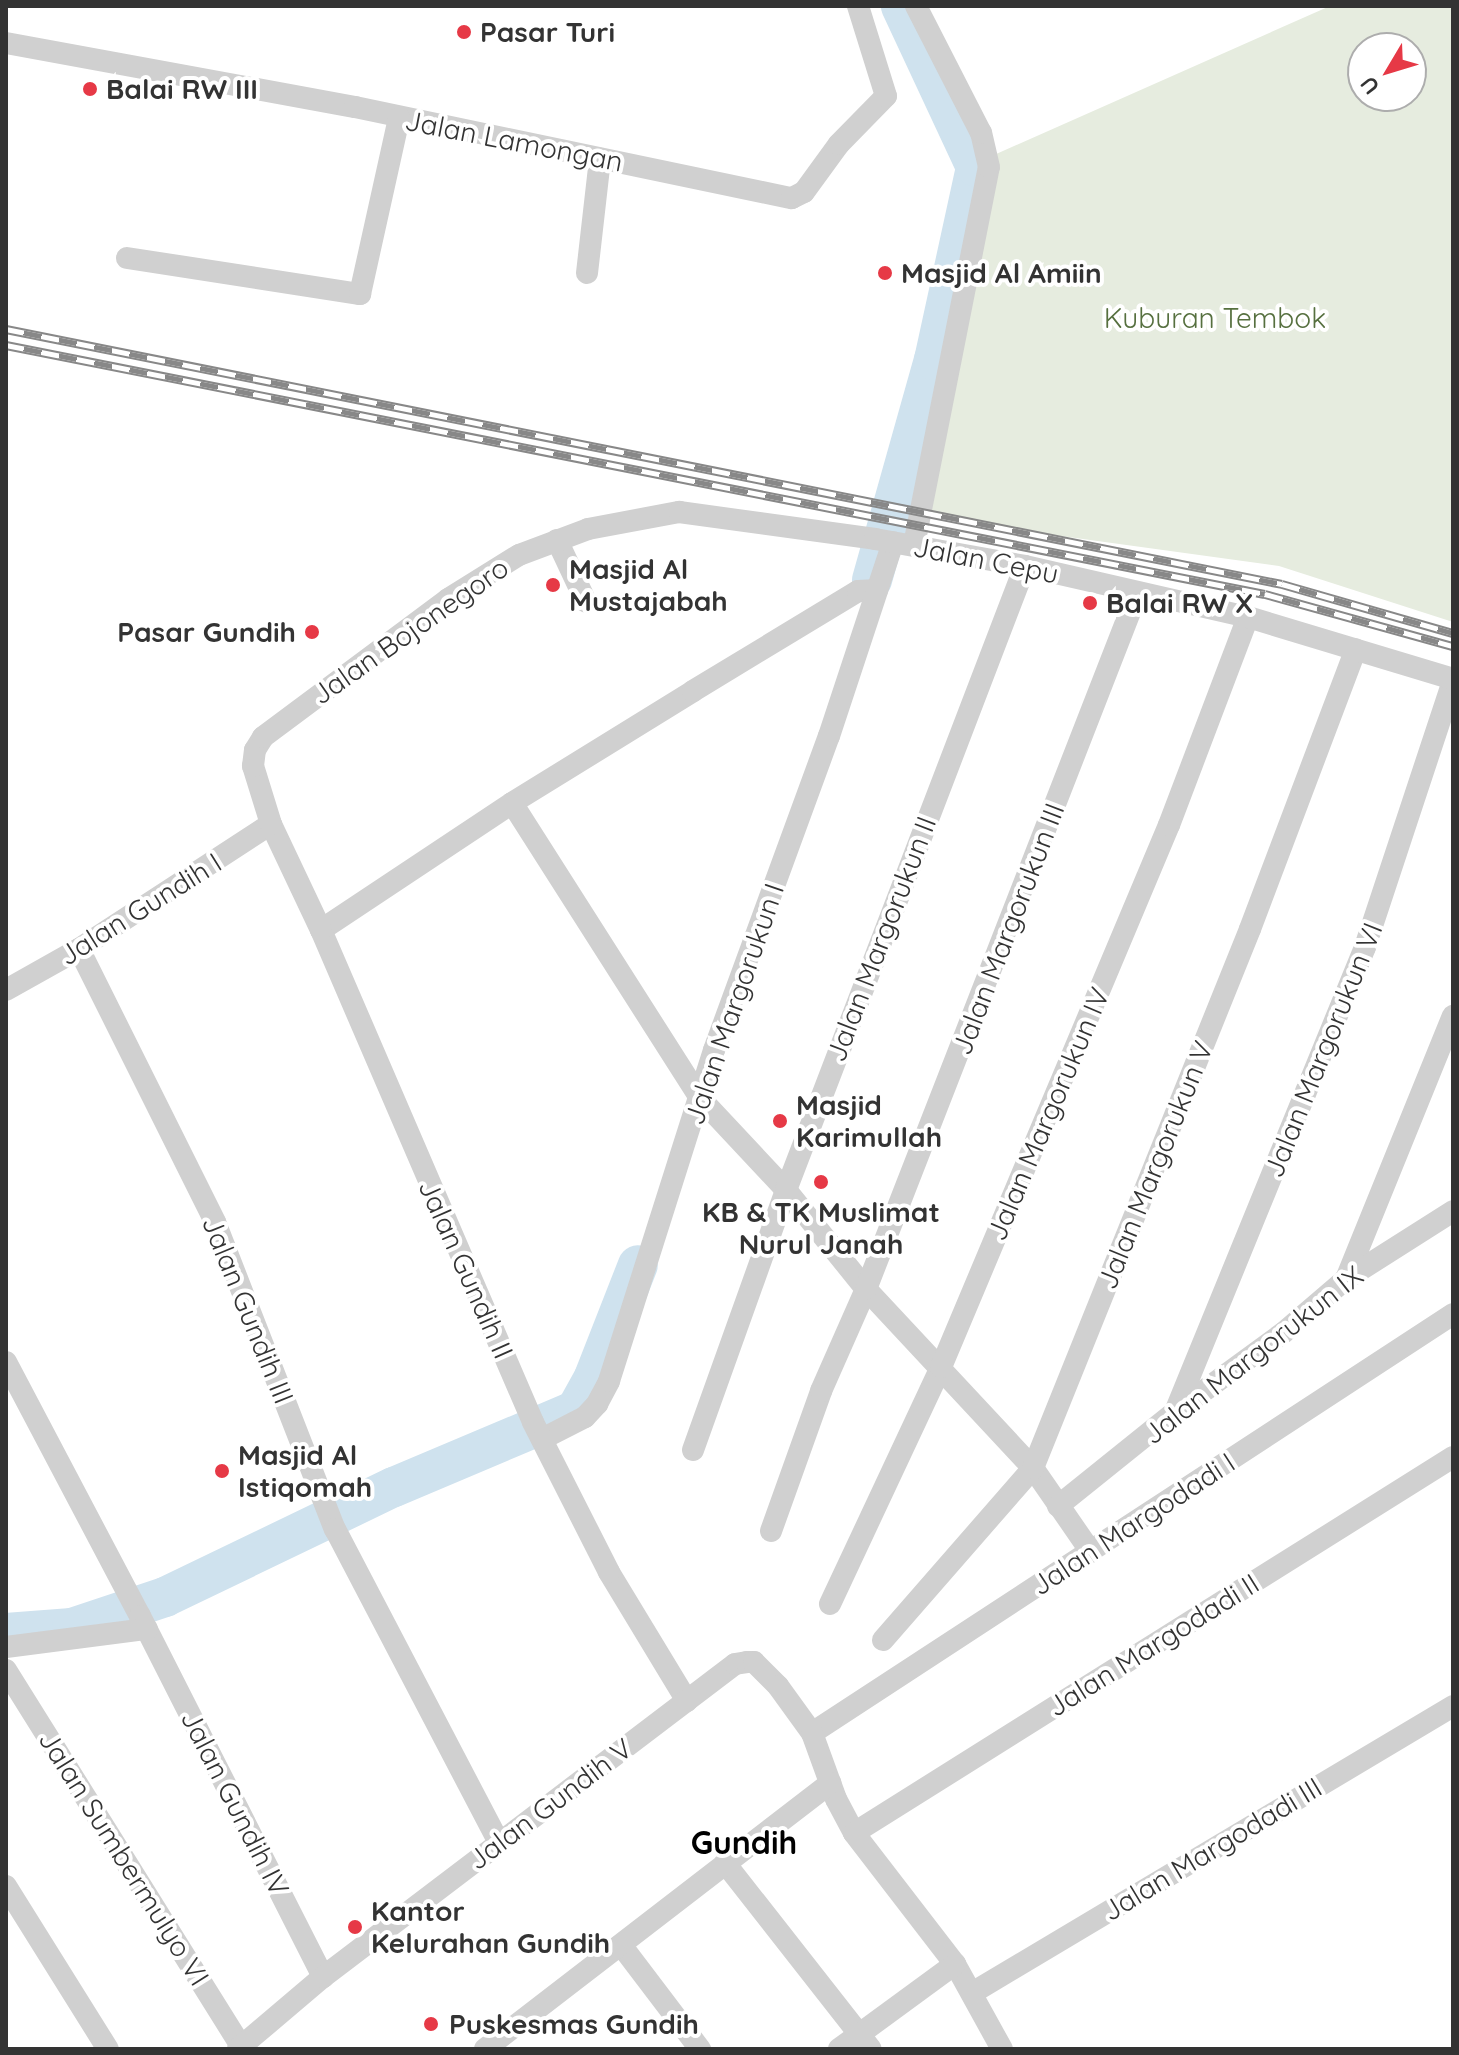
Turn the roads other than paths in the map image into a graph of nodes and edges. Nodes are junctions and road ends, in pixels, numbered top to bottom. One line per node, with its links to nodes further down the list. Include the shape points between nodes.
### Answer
1 (858, 6): 5 (street, Jalan Lamongan, via 886,96 799,195 784,197)
2 (916, 6): 9 (street, Jalan Margorukun I, via 981,133 989,167)
3 (6, 43): 4 (street, Jalan Lamongan)
4 (399, 118): 5 (street, Jalan Lamongan); 6 (street, via 360,294)
5 (600, 159): 7 (street)
6 (127, 258)
7 (587, 273)
8 (557, 540): 9 (street, Jalan Bojonegoro, via 679,512); 13 (street); 18 (street, Jalan Bojonegoro, via 519,555 448,599 263,737 253,766)
9 (893, 542): 10 (street, Jalan Cepu); 11 (street, Jalan Margorukun I)
10 (1025, 566): 12 (street, Jalan Cepu); 24 (street, Jalan Margorukun II)
11 (871, 590): 17 (street); 23 (street, Jalan Margorukun I)
12 (1137, 594): 14 (street, Jalan Cepu); 27 (street, Jalan Margorukun III)
13 (586, 602)
14 (1248, 617): 15 (street, Jalan Cepu); 30 (street, Jalan Margorukun IV, via 1169,825)
15 (1356, 649): 16 (street, Jalan Cepu); 35 (street, Jalan Margorukun V, via 1250,929)
16 (1453, 680): 31 (street, Jalan Margorukun VI, via 1365,947)
17 (512, 803): 19 (street); 23 (street)
18 (271, 824): 19 (street, Jalan Gundih II); 20 (street, Jalan Gundih I)
19 (321, 930): 32 (street, Jalan Gundih II)
20 (79, 949): 21 (street, Jalan Gundih I); 49 (street, Jalan Gundih III, via 215,1222 331,1520)
21 (6, 990)
22 (1453, 1016): 26 (street)
23 (697, 1093): 24 (street); 32 (street, Jalan Margorukun I, via 609,1381 585,1417)
24 (786, 1190): 27 (street); 33 (street, Jalan Margorukun II)
25 (1453, 1211): 26 (street, Jalan Margorukun IX)
26 (1346, 1279): 31 (street, Jalan Margorukun IX, via 1251,1358)
27 (866, 1289): 30 (street); 37 (street, Jalan Margorukun III, via 821,1391)
28 (1453, 1314): 38 (street, Jalan Margodadi I)
29 (6, 1362): 40 (street, Jalan Gundih IV)
30 (941, 1367): 35 (street); 39 (street, Jalan Margorukun IV)
31 (1175, 1412): 36 (street, Jalan Margorukun IX)
32 (539, 1433): 44 (street, Jalan Gundih II, via 609,1572)
33 (693, 1450)
34 (1453, 1457): 48 (street, Jalan Margodadi II)
35 (1033, 1468): 36 (street); 41 (street, Jalan Margorukun V)
36 (1058, 1506): 38 (street)
37 (771, 1531)
38 (1091, 1552): 46 (street, Jalan Margodadi I)
39 (830, 1604)
40 (139, 1615): 42 (street); 54 (street, Jalan Gundih IV)
41 (883, 1640)
42 (6, 1647)
43 (6, 1670): 58 (street, Jalan Sumbermulyo VI)
44 (687, 1701): 46 (street, Jalan Gundih V, via 735,1664 754,1662); 49 (street, Jalan Gundih V)
45 (1453, 1706): 55 (street, Jalan Margodadi III)
46 (812, 1733): 47 (street, Jalan Gundih V)
47 (831, 1783): 48 (street, Jalan Gundih V); 50 (street)
48 (854, 1833): 53 (street, Jalan Gundih V)
49 (499, 1843): 54 (street, Jalan Gundih V)
50 (725, 1863): 52 (street); 56 (street)
51 (6, 1886): 59 (street)
52 (621, 1945): 57 (street); 60 (street)
53 (955, 1964): 55 (street, Jalan Gundih V); 56 (street)
54 (323, 1977): 58 (street, Jalan Gundih V)
55 (972, 1993): 62 (street, Jalan Gundih V)
56 (865, 2041): 61 (street)
57 (496, 2046)
58 (240, 2048)
59 (108, 2049)
60 (700, 2049)
61 (839, 2049)
62 (1002, 2049)

